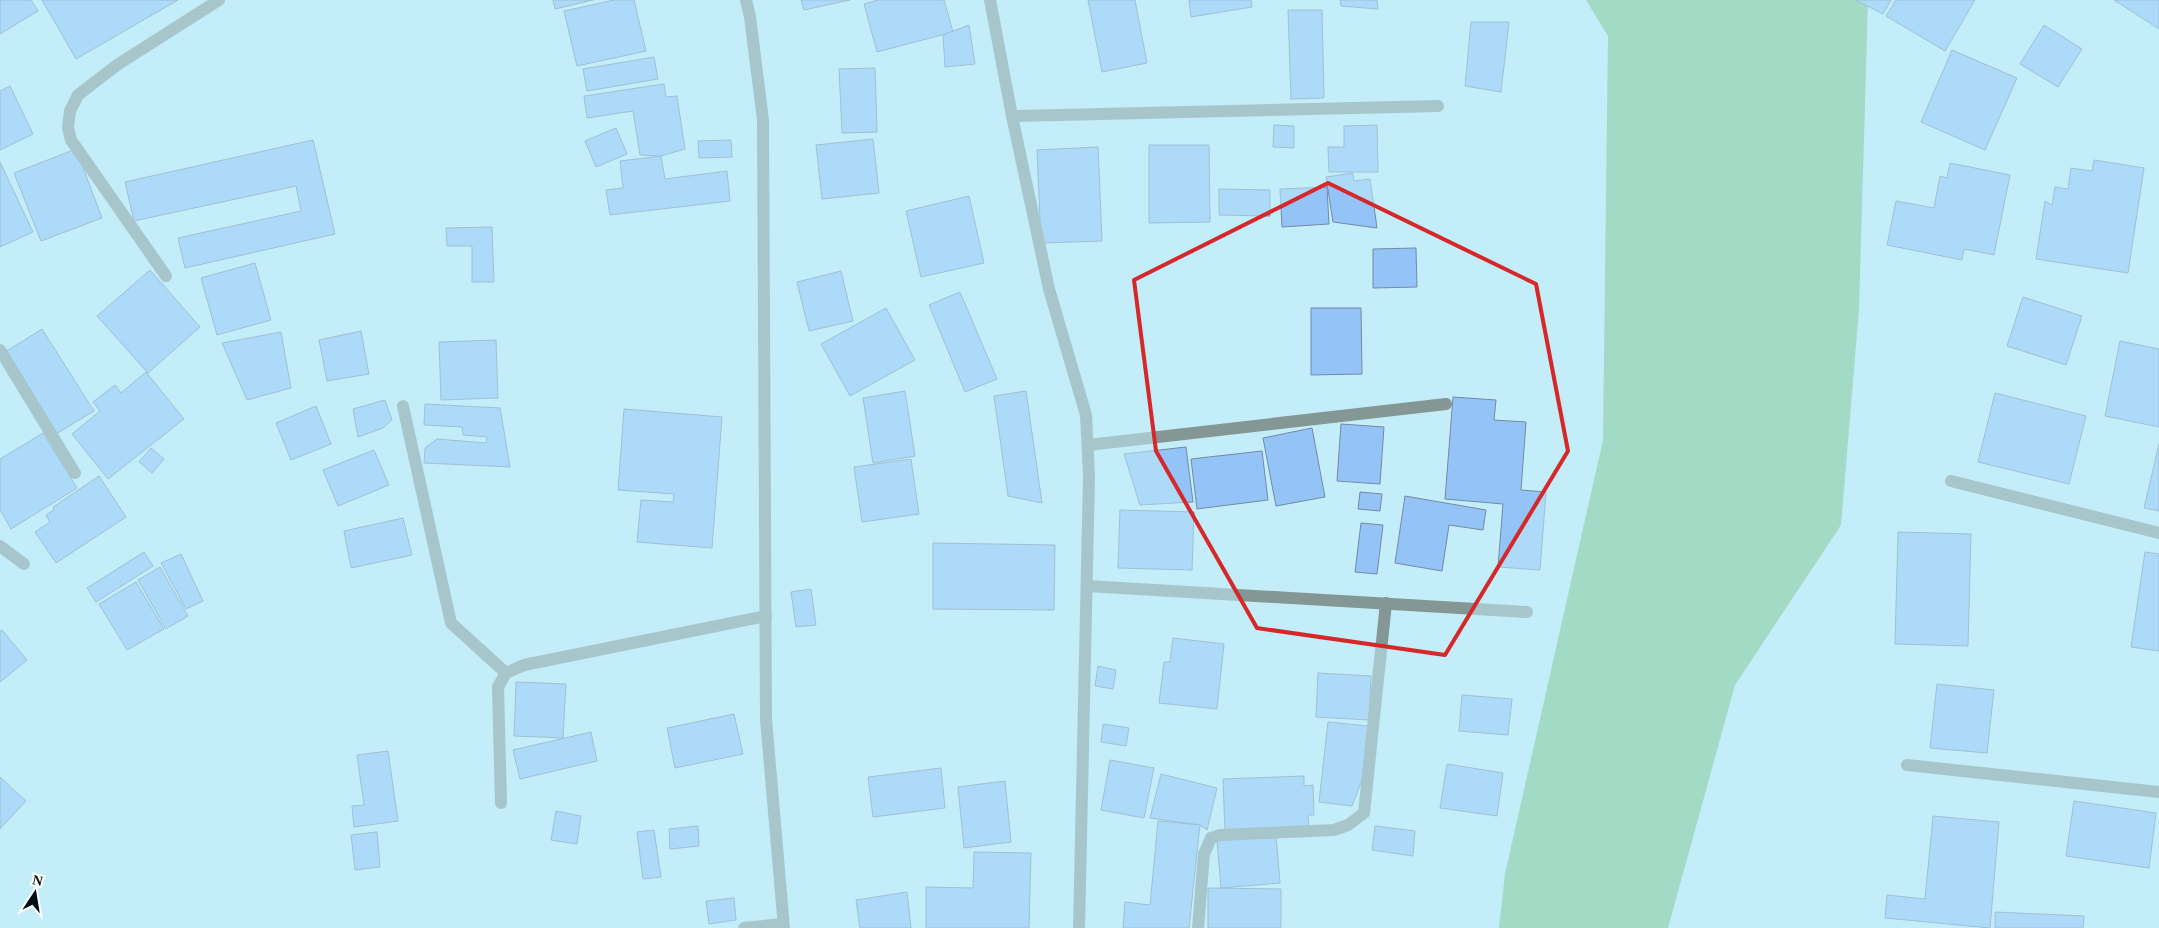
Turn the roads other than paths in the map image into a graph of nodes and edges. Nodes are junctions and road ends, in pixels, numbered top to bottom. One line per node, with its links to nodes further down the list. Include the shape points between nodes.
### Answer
1 (219, 0): 6 (street, via 117,65 78,96 70,111 68,128 71,140)
2 (746, 0): 19 (street, via 763,120)
3 (990, 0): 5 (street)
4 (1438, 106): 5 (street)
5 (1012, 116): 10 (street, via 1049,289 1086,415)
6 (166, 276)
7 (0, 350): 11 (street)
8 (1446, 404): 10 (street)
9 (403, 406): 20 (street, via 451,623)
10 (1088, 446): 16 (street)
11 (75, 473)
12 (1951, 481): 13 (street)
13 (2159, 534)
14 (0, 546): 15 (street)
15 (24, 564)
16 (1087, 586): 17 (street); 26 (street)
17 (1386, 603): 18 (street); 27 (street, via 1364,813 1334,830 1211,838 1204,854)
18 (1527, 612)
19 (766, 616): 20 (street, via 524,665); 24 (street, via 766,719)
20 (506, 673): 23 (street, via 498,687)
21 (1907, 765): 22 (street)
22 (2159, 792)
23 (500, 803)
24 (783, 926): 25 (street)
25 (744, 928)
26 (1079, 928)
27 (1198, 928)

